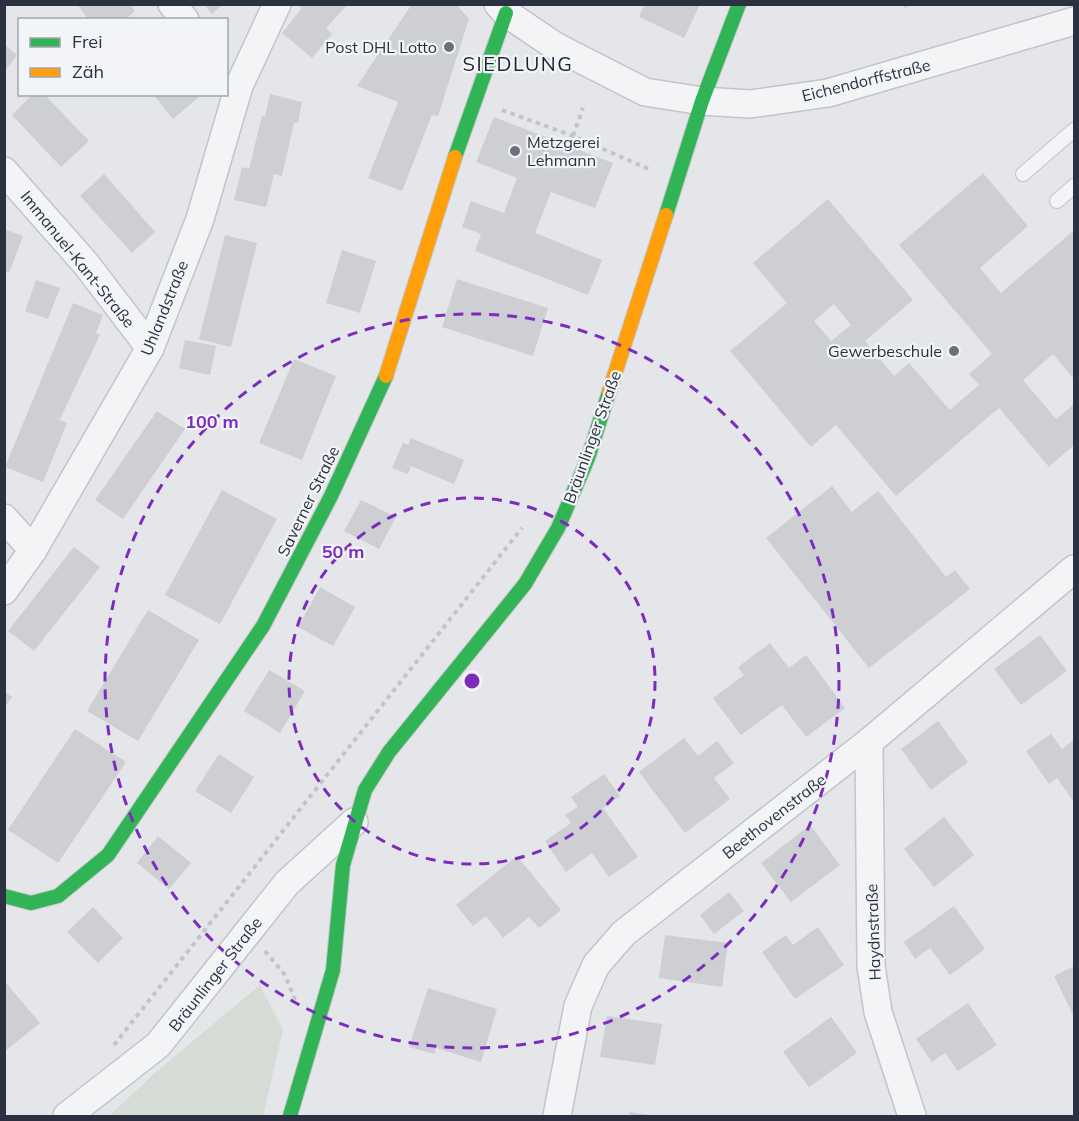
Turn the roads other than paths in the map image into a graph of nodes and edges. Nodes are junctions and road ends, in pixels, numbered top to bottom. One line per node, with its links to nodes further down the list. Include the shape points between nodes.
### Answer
1 (172, 4): 5 (street)
2 (277, 4): 7 (street, Uhlandstraße)
3 (739, 4): 8 (main road, Bräunlinger Straße)
4 (502, 9): 8 (street, Eichendorffstraße, via 555,46 618,80 645,92); 21 (main road, Saverner Straße, via 390,366 331,496 263,626 108,855 58,896 31,903)
5 (183, 18)
6 (1074, 21): 8 (street, Eichendorffstraße, via 828,93 750,104)
7 (233, 78): 14 (street, Uhlandstraße, via 200,219)
8 (702, 101): 20 (main road, Bräunlinger Straße, via 588,458 558,528 525,584 389,752 365,790)
9 (1074, 130): 11 (lane)
10 (4, 171): 14 (street, Immanuel-Kant-Straße, via 86,264)
11 (1023, 174)
12 (1074, 186): 13 (lane)
13 (1057, 201)
14 (150, 348): 16 (street, Uhlandstraße)
15 (4, 518): 16 (street)
16 (33, 550): 18 (street, Uhlandstraße)
17 (1071, 581): 19 (street, Beethovenstraße)
18 (4, 591)
19 (869, 742): 24 (street, Beethovenstraße, via 624,933 596,965 578,1006); 25 (street, Haydnstraße, via 871,966 879,1012)
20 (354, 822): 22 (street, Bräunlinger Straße, via 287,883 158,1045); 23 (main road, Bräunlinger Straße, via 343,865 333,970)
21 (4, 896)
22 (67, 1116)
23 (290, 1116)
24 (557, 1116)
25 (912, 1116)

